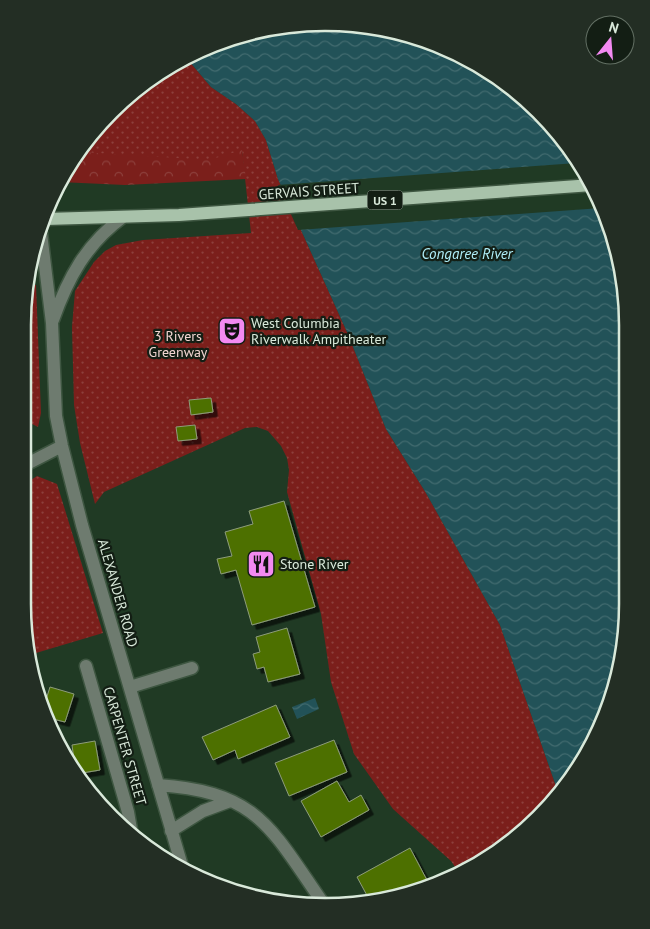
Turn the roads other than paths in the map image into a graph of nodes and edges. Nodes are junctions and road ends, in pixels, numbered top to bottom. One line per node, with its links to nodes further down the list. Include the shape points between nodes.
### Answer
1 (583, 186): 2 (main road, GERVAIS STREET / US 1)
2 (123, 217): 3 (main road, US 1); 5 (street, ALEXANDER ROAD, via 105,231 80,260)
3 (52, 219)
4 (42, 245): 5 (street, ALEXANDER ROAD)
5 (52, 323): 6 (street, ALEXANDER ROAD, via 53,386)
6 (62, 446): 7 (street); 10 (street, ALEXANDER ROAD)
7 (31, 463)
8 (86, 666): 13 (street, CARPENTER STREET)
9 (192, 668): 10 (street)
10 (130, 687): 11 (street, ALEXANDER ROAD)
11 (158, 785): 12 (street, via 206,791); 14 (street, ALEXANDER ROAD)
12 (230, 800): 14 (street); 16 (street, via 251,811 274,833)
13 (130, 824)
14 (171, 831): 15 (street, ALEXANDER ROAD)
15 (180, 859)
16 (319, 898)

